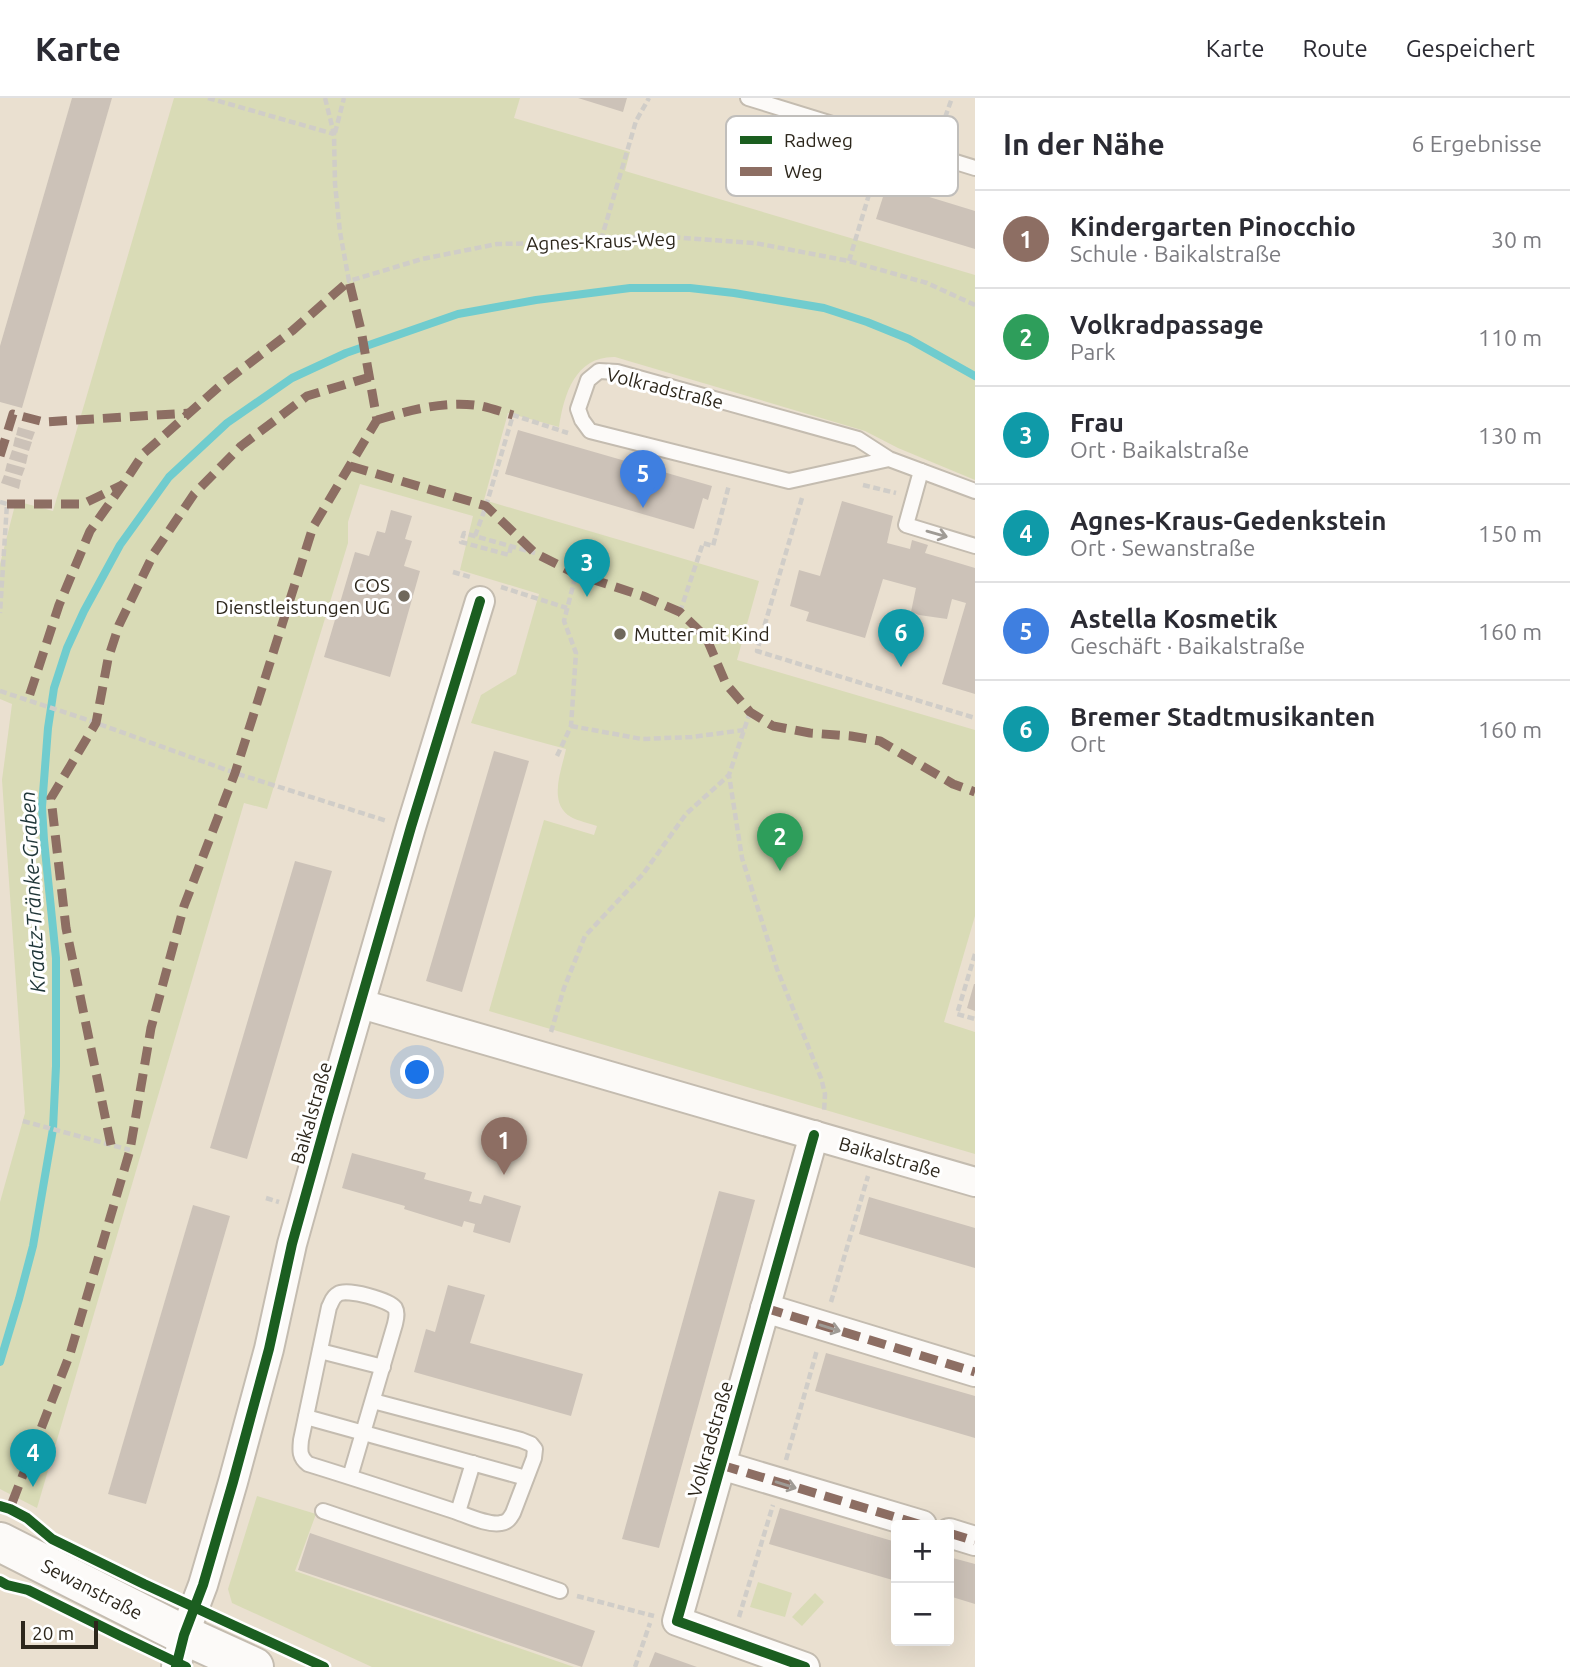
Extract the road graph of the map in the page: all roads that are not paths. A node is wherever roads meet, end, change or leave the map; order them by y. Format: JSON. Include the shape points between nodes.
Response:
{"nodes":[{"id":1,"x":748,"y":98,"type":"edge"},
{"id":2,"x":807,"y":116,"type":"edge"},
{"id":3,"x":958,"y":163,"type":"edge"},
{"id":4,"x":975,"y":168,"type":"edge"},
{"id":5,"x":890,"y":459,"type":"junction"},
{"id":6,"x":921,"y":471,"type":"junction"},
{"id":7,"x":975,"y":491,"type":"edge"},
{"id":8,"x":975,"y":546,"type":"edge"},
{"id":9,"x":480,"y":601,"type":"dead end"},
{"id":10,"x":360,"y":1004,"type":"junction"},
{"id":11,"x":819,"y":1125,"type":"junction"},
{"id":12,"x":975,"y":1182,"type":"edge"},
{"id":13,"x":765,"y":1308,"type":"junction"},
{"id":14,"x":320,"y":1351,"type":"junction"},
{"id":15,"x":383,"y":1367,"type":"junction"},
{"id":16,"x":975,"y":1372,"type":"edge"},
{"id":17,"x":373,"y":1401,"type":"junction"},
{"id":18,"x":306,"y":1417,"type":"junction"},
{"id":19,"x":363,"y":1433,"type":"junction"},
{"id":20,"x":473,"y":1463,"type":"junction"},
{"id":21,"x":721,"y":1465,"type":"junction"},
{"id":22,"x":350,"y":1477,"type":"junction"},
{"id":23,"x":526,"y":1478,"type":"junction"},
{"id":24,"x":323,"y":1511,"type":"dead end"},
{"id":25,"x":458,"y":1512,"type":"junction"},
{"id":26,"x":905,"y":1520,"type":"edge"},
{"id":27,"x":954,"y":1535,"type":"edge"},
{"id":28,"x":975,"y":1541,"type":"edge"},
{"id":29,"x":0,"y":1542,"type":"edge"},
{"id":30,"x":560,"y":1591,"type":"road end"},
{"id":31,"x":180,"y":1651,"type":"edge"},
{"id":32,"x":254,"y":1667,"type":"edge"},
{"id":33,"x":805,"y":1667,"type":"edge"}],
"edges":[{"from":1,"to":2,"type":"lane"},
{"from":3,"to":4,"type":"lane"},
{"from":5,"to":5,"type":"lane","name":"Volkradstraße","via":[[858,439],[617,372],[599,371],[588,380],[578,409],[590,431],[789,481]]},
{"from":5,"to":6,"type":"lane","name":"Volkradstraße"},
{"from":6,"to":7,"type":"lane","name":"Volkradstraße"},
{"from":6,"to":8,"type":"lane","one_way":true,"via":[[906,525]]},
{"from":9,"to":10,"type":"street","name":"Baikalstraße"},
{"from":10,"to":11,"type":"street","name":"Baikalstraße","via":[[544,1057]]},
{"from":10,"to":31,"type":"street","name":"Baikalstraße","via":[[302,1208],[233,1482]]},
{"from":11,"to":12,"type":"street","name":"Baikalstraße"},
{"from":11,"to":13,"type":"street","name":"Volkradstraße"},
{"from":13,"to":16,"type":"street","one_way":true},
{"from":13,"to":21,"type":"street","name":"Volkradstraße"},
{"from":14,"to":15,"type":"lane"},
{"from":14,"to":15,"type":"lane","via":[[329,1307],[340,1292],[349,1291],[386,1302],[397,1313]]},
{"from":14,"to":18,"type":"lane"},
{"from":15,"to":17,"type":"lane"},
{"from":17,"to":19,"type":"lane"},
{"from":17,"to":23,"type":"lane","via":[[531,1444],[534,1458]]},
{"from":18,"to":19,"type":"lane"},
{"from":18,"to":22,"type":"lane","via":[[302,1460]]},
{"from":19,"to":20,"type":"lane"},
{"from":19,"to":22,"type":"lane"},
{"from":20,"to":23,"type":"lane"},
{"from":20,"to":25,"type":"lane"},
{"from":21,"to":26,"type":"street","name":"Volkradstraße","one_way":true},
{"from":21,"to":33,"type":"street","name":"Volkradstraße","via":[[664,1619]]},
{"from":22,"to":25,"type":"lane"},
{"from":23,"to":25,"type":"lane","via":[[509,1520],[492,1523]]},
{"from":24,"to":30,"type":"lane"},
{"from":27,"to":28,"type":"street"},
{"from":29,"to":31,"type":"street","name":"Sewanstraße"},
{"from":31,"to":32,"type":"street","name":"Sewanstraße"}]}
